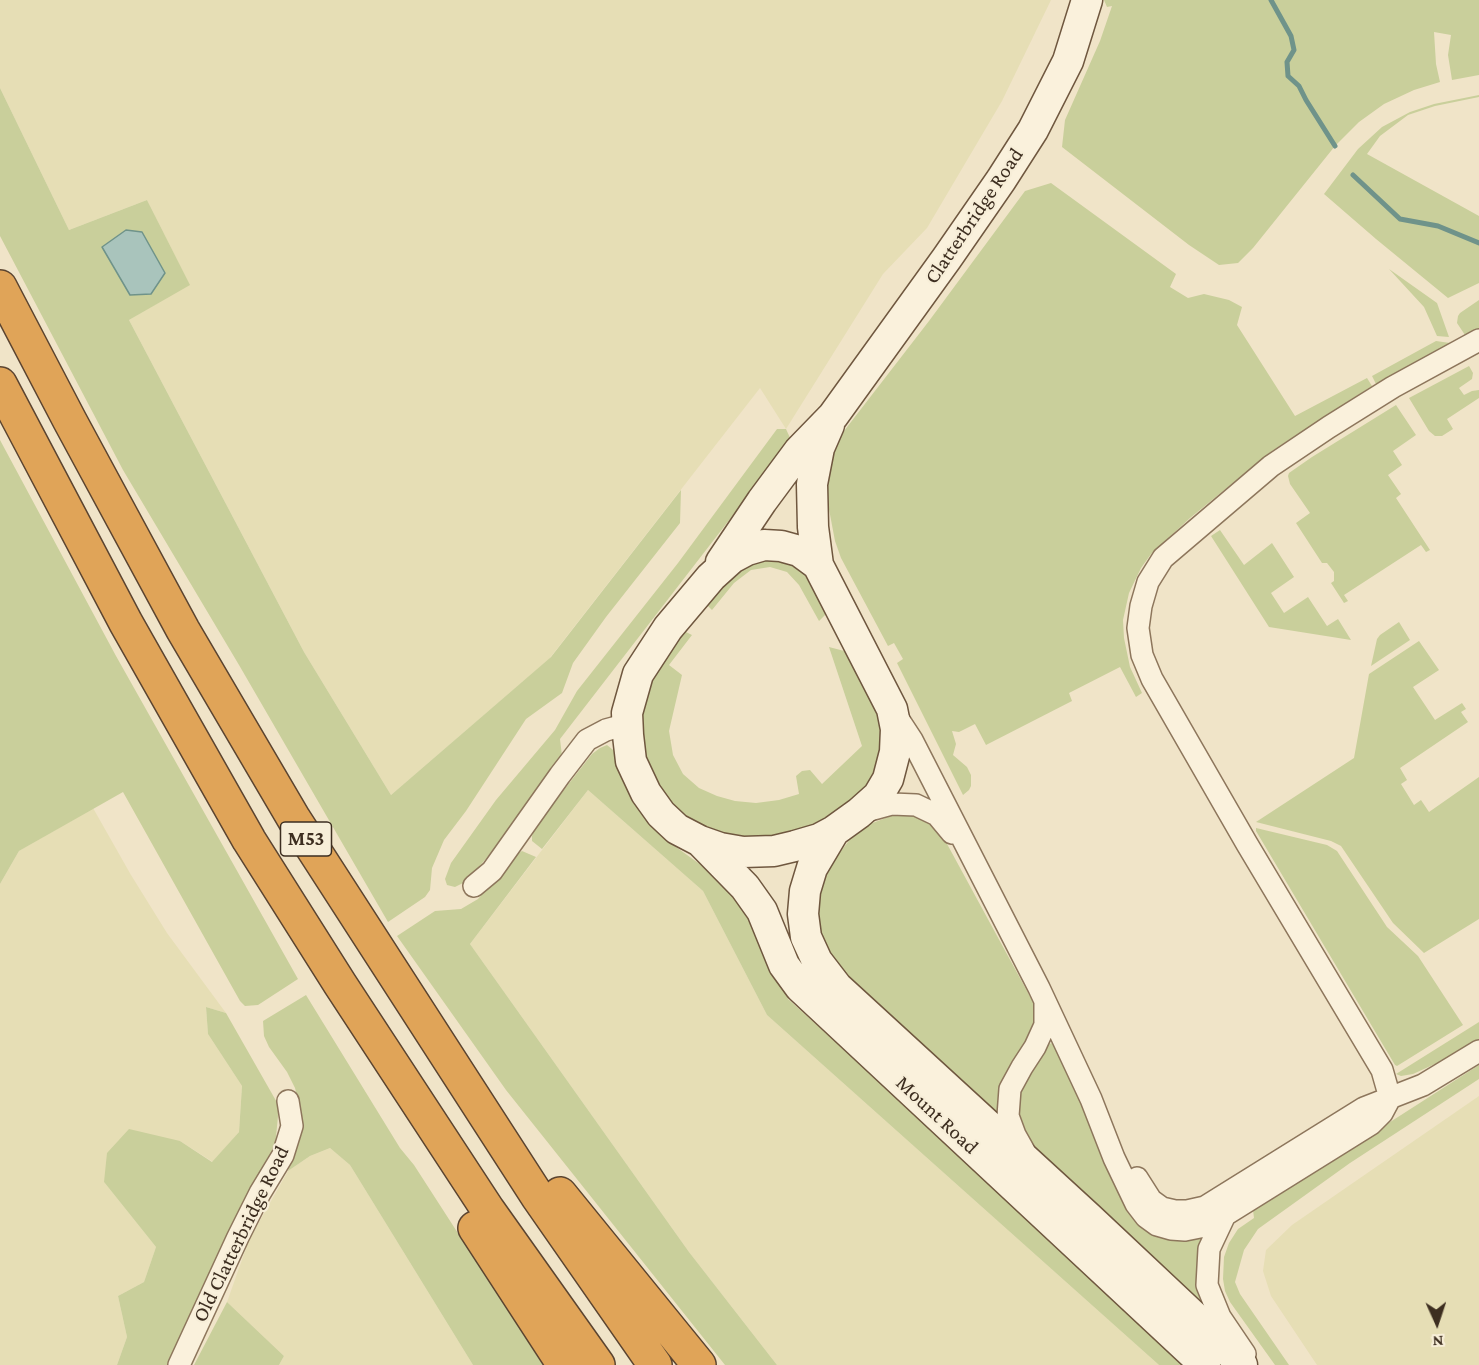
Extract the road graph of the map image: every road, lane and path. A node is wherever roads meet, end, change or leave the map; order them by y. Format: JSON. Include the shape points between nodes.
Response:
{"nodes":[{"id":1,"x":1087,"y":0,"type":"edge"},
{"id":2,"x":0,"y":287,"type":"edge"},
{"id":3,"x":1479,"y":340,"type":"edge"},
{"id":4,"x":0,"y":384,"type":"edge"},
{"id":5,"x":833,"y":416,"type":"junction"},
{"id":6,"x":818,"y":565,"type":"junction"},
{"id":7,"x":711,"y":577,"type":"junction"},
{"id":8,"x":892,"y":709,"type":"junction"},
{"id":9,"x":628,"y":724,"type":"junction"},
{"id":10,"x":859,"y":813,"type":"junction"},
{"id":11,"x":834,"y":831,"type":"junction"},
{"id":12,"x":700,"y":841,"type":"junction"},
{"id":13,"x":969,"y":855,"type":"junction"},
{"id":14,"x":474,"y":886,"type":"dead end"},
{"id":15,"x":339,"y":984,"type":"junction"},
{"id":16,"x":1045,"y":1000,"type":"junction"},
{"id":17,"x":431,"y":1034,"type":"junction"},
{"id":18,"x":1479,"y":1052,"type":"edge"},
{"id":19,"x":1390,"y":1098,"type":"junction"},
{"id":20,"x":1092,"y":1100,"type":"junction"},
{"id":21,"x":288,"y":1101,"type":"dead end"},
{"id":22,"x":1034,"y":1168,"type":"junction"},
{"id":23,"x":1225,"y":1215,"type":"junction"},
{"id":24,"x":179,"y":1365,"type":"edge"},
{"id":25,"x":564,"y":1365,"type":"edge"},
{"id":26,"x":598,"y":1365,"type":"edge"},
{"id":27,"x":655,"y":1365,"type":"edge"},
{"id":28,"x":699,"y":1365,"type":"edge"},
{"id":29,"x":1205,"y":1365,"type":"edge"},
{"id":30,"x":1242,"y":1365,"type":"edge"},
{"id":31,"x":1252,"y":1365,"type":"edge"}],
"edges":[{"from":1,"to":5,"type":"main road","name":"Clatterbridge Road","via":[[1068,61],[1032,130],[953,249]]},
{"from":2,"to":17,"type":"highway","number":"M53","via":[[183,630],[294,819]]},
{"from":3,"to":19,"type":"street","via":[[1393,387],[1271,466],[1163,558],[1148,582],[1138,628],[1142,655],[1152,679],[1382,1070]]},
{"from":4,"to":15,"type":"highway","number":"M53","via":[[126,623],[249,840]]},
{"from":5,"to":6,"type":"main road","name":"Clatterbridge Road","via":[[819,448],[812,484]]},
{"from":5,"to":7,"type":"main road","name":"Clatterbridge Road","via":[[799,451]]},
{"from":6,"to":7,"type":"main road","via":[[799,551],[764,545],[732,558]]},
{"from":6,"to":8,"type":"main road"},
{"from":7,"to":9,"type":"main road","via":[[668,628],[638,674],[627,713]]},
{"from":8,"to":10,"type":"main road","via":[[896,752],[888,779],[878,796]]},
{"from":8,"to":13,"type":"street","via":[[912,740]]},
{"from":9,"to":12,"type":"main road","via":[[632,761],[646,793],[661,814]]},
{"from":9,"to":14,"type":"street","via":[[587,740],[492,871]]},
{"from":10,"to":11,"type":"main road"},
{"from":10,"to":13,"type":"street","via":[[892,804],[916,805],[937,815]]},
{"from":11,"to":12,"type":"main road","via":[[774,851],[743,852]]},
{"from":11,"to":22,"type":"main road","name":"Mount Road","via":[[812,867],[805,891],[806,937],[817,961],[837,987]]},
{"from":12,"to":29,"type":"main road","name":"Mount Road","via":[[745,887],[762,911],[784,964],[800,987]]},
{"from":13,"to":16,"type":"street"},
{"from":15,"to":25,"type":"highway","via":[[458,1200]]},
{"from":15,"to":26,"type":"highway","number":"M53","via":[[488,1210]]},
{"from":16,"to":20,"type":"street"},
{"from":16,"to":22,"type":"street","via":[[1046,1025],[1010,1089],[1008,1116]]},
{"from":17,"to":27,"type":"highway","number":"M53"},
{"from":17,"to":28,"type":"highway"},
{"from":18,"to":19,"type":"street","via":[[1423,1085]]},
{"from":19,"to":20,"type":"street","via":[[1364,1108],[1205,1207],[1187,1211],[1162,1208],[1151,1200]]},
{"from":19,"to":23,"type":"street","via":[[1371,1124]]},
{"from":20,"to":23,"type":"street","via":[[1123,1176],[1146,1217],[1171,1230],[1185,1230]]},
{"from":21,"to":24,"type":"street","name":"Old Clatterbridge Road","via":[[292,1126],[283,1155],[238,1237]]},
{"from":22,"to":30,"type":"main road","name":"Mount Road"},
{"from":23,"to":31,"type":"street","via":[[1209,1249],[1207,1285],[1220,1317]]}]}
